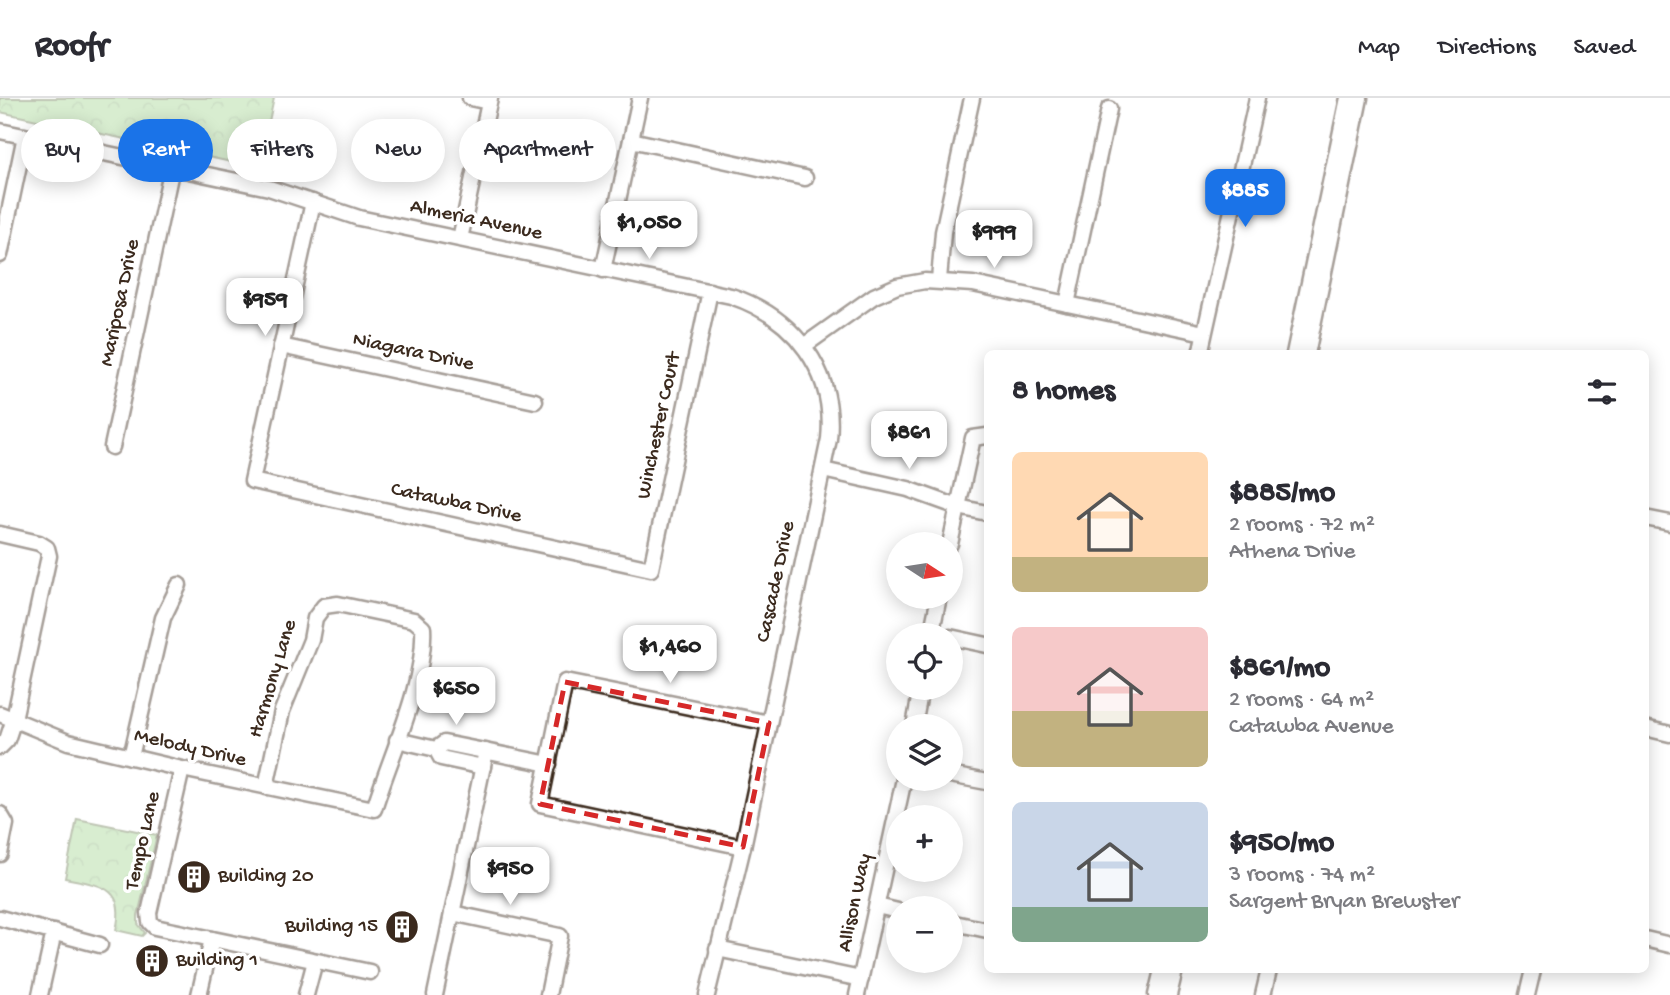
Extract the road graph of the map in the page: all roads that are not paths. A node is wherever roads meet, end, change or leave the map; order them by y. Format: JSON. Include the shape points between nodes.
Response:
{"nodes":[{"id":1,"x":470,"y":98,"type":"edge"},
{"id":2,"x":640,"y":98,"type":"edge"},
{"id":3,"x":972,"y":98,"type":"edge"},
{"id":4,"x":1256,"y":98,"type":"edge"},
{"id":5,"x":1348,"y":98,"type":"edge"},
{"id":6,"x":1360,"y":98,"type":"edge"},
{"id":7,"x":489,"y":100,"type":"edge"},
{"id":8,"x":1109,"y":109,"type":"dead end"},
{"id":9,"x":0,"y":131,"type":"edge"},
{"id":10,"x":21,"y":135,"type":"edge"},
{"id":11,"x":631,"y":140,"type":"junction"},
{"id":12,"x":21,"y":155,"type":"edge"},
{"id":13,"x":213,"y":176,"type":"edge"},
{"id":14,"x":805,"y":177,"type":"dead end"},
{"id":15,"x":169,"y":182,"type":"edge"},
{"id":16,"x":313,"y":202,"type":"junction"},
{"id":17,"x":460,"y":239,"type":"junction"},
{"id":18,"x":0,"y":256,"type":"edge"},
{"id":19,"x":603,"y":270,"type":"junction"},
{"id":20,"x":939,"y":280,"type":"junction"},
{"id":21,"x":710,"y":291,"type":"junction"},
{"id":22,"x":1068,"y":304,"type":"junction"},
{"id":23,"x":1204,"y":333,"type":"junction"},
{"id":24,"x":805,"y":345,"type":"junction"},
{"id":25,"x":281,"y":346,"type":"junction"},
{"id":26,"x":1201,"y":350,"type":"edge"},
{"id":27,"x":1295,"y":350,"type":"edge"},
{"id":28,"x":1308,"y":350,"type":"edge"},
{"id":29,"x":535,"y":401,"type":"dead end"},
{"id":30,"x":980,"y":437,"type":"edge"},
{"id":31,"x":112,"y":447,"type":"dead end"},
{"id":32,"x":823,"y":470,"type":"junction"},
{"id":33,"x":958,"y":507,"type":"junction"},
{"id":34,"x":984,"y":512,"type":"edge"},
{"id":35,"x":1649,"y":519,"type":"edge"},
{"id":36,"x":1670,"y":523,"type":"edge"},
{"id":37,"x":953,"y":532,"type":"edge"},
{"id":38,"x":0,"y":534,"type":"edge"},
{"id":39,"x":651,"y":569,"type":"joint"},
{"id":40,"x":179,"y":585,"type":"dead end"},
{"id":41,"x":963,"y":640,"type":"edge"},
{"id":42,"x":984,"y":644,"type":"edge"},
{"id":43,"x":7,"y":717,"type":"edge"},
{"id":44,"x":769,"y":723,"type":"junction"},
{"id":45,"x":1649,"y":729,"type":"edge"},
{"id":46,"x":1670,"y":734,"type":"edge"},
{"id":47,"x":397,"y":740,"type":"junction"},
{"id":48,"x":3,"y":743,"type":"edge"},
{"id":49,"x":436,"y":749,"type":"junction"},
{"id":50,"x":486,"y":751,"type":"junction"},
{"id":51,"x":131,"y":757,"type":"junction"},
{"id":52,"x":549,"y":764,"type":"junction"},
{"id":53,"x":483,"y":766,"type":"junction"},
{"id":54,"x":181,"y":769,"type":"junction"},
{"id":55,"x":963,"y":777,"type":"edge"},
{"id":56,"x":984,"y":781,"type":"edge"},
{"id":57,"x":266,"y":787,"type":"junction"},
{"id":58,"x":901,"y":791,"type":"edge"},
{"id":59,"x":3,"y":819,"type":"edge"},
{"id":60,"x":743,"y":848,"type":"junction"},
{"id":61,"x":0,"y":854,"type":"edge"},
{"id":62,"x":877,"y":906,"type":"junction"},
{"id":63,"x":886,"y":908,"type":"edge"},
{"id":64,"x":453,"y":913,"type":"junction"},
{"id":65,"x":0,"y":918,"type":"edge"},
{"id":66,"x":963,"y":925,"type":"edge"},
{"id":67,"x":984,"y":929,"type":"edge"},
{"id":68,"x":54,"y":932,"type":"junction"},
{"id":69,"x":212,"y":939,"type":"junction"},
{"id":70,"x":1649,"y":941,"type":"edge"},
{"id":71,"x":100,"y":945,"type":"dead end"},
{"id":72,"x":1670,"y":945,"type":"edge"},
{"id":73,"x":717,"y":949,"type":"junction"},
{"id":74,"x":315,"y":961,"type":"junction"},
{"id":75,"x":370,"y":972,"type":"dead end"},
{"id":76,"x":1161,"y":973,"type":"edge"},
{"id":77,"x":1174,"y":973,"type":"edge"},
{"id":78,"x":1268,"y":973,"type":"edge"},
{"id":79,"x":1532,"y":973,"type":"edge"},
{"id":80,"x":861,"y":979,"type":"junction"},
{"id":81,"x":40,"y":995,"type":"edge"},
{"id":82,"x":199,"y":995,"type":"edge"},
{"id":83,"x":306,"y":995,"type":"edge"},
{"id":84,"x":435,"y":995,"type":"edge"},
{"id":85,"x":548,"y":995,"type":"edge"},
{"id":86,"x":707,"y":995,"type":"edge"},
{"id":87,"x":857,"y":995,"type":"edge"},
{"id":88,"x":1156,"y":995,"type":"edge"},
{"id":89,"x":1169,"y":995,"type":"edge"},
{"id":90,"x":1263,"y":995,"type":"edge"},
{"id":91,"x":1527,"y":995,"type":"edge"}],
"edges":[{"from":1,"to":7,"type":"street"},
{"from":2,"to":11,"type":"street"},
{"from":3,"to":20,"type":"street","via":[[943,232]]},
{"from":4,"to":23,"type":"street"},
{"from":5,"to":27,"type":"street"},
{"from":6,"to":28,"type":"street"},
{"from":7,"to":17,"type":"street"},
{"from":8,"to":22,"type":"street"},
{"from":9,"to":10,"type":"street","name":"Almeria Avenue"},
{"from":11,"to":14,"type":"street"},
{"from":11,"to":19,"type":"street"},
{"from":12,"to":18,"type":"street"},
{"from":13,"to":16,"type":"street","name":"Almeria Avenue"},
{"from":15,"to":31,"type":"street","name":"Mariposa Drive"},
{"from":16,"to":17,"type":"street","name":"Almeria Avenue","via":[[359,218]]},
{"from":16,"to":25,"type":"street"},
{"from":17,"to":19,"type":"street","name":"Almeria Avenue"},
{"from":19,"to":21,"type":"street","name":"Almeria Avenue"},
{"from":20,"to":22,"type":"street"},
{"from":20,"to":24,"type":"street","via":[[904,284],[874,296]]},
{"from":21,"to":24,"type":"street","name":"Almeria Avenue","via":[[758,306]]},
{"from":21,"to":39,"type":"street","name":"Winchester Court"},
{"from":22,"to":23,"type":"street"},
{"from":23,"to":26,"type":"street"},
{"from":24,"to":32,"type":"street","name":"Cascade Drive","via":[[820,373],[830,408]]},
{"from":25,"to":29,"type":"street","name":"Niagara Drive"},
{"from":25,"to":39,"type":"street","name":"Catawba Drive","via":[[252,481]]},
{"from":30,"to":33,"type":"street"},
{"from":32,"to":33,"type":"street","via":[[908,489]]},
{"from":32,"to":44,"type":"street","name":"Cascade Drive"},
{"from":33,"to":34,"type":"street"},
{"from":33,"to":37,"type":"street"},
{"from":35,"to":36,"type":"street"},
{"from":38,"to":43,"type":"street","via":[[39,543],[49,556]]},
{"from":40,"to":51,"type":"street","via":[[163,618]]},
{"from":41,"to":42,"type":"street"},
{"from":43,"to":48,"type":"street"},
{"from":43,"to":51,"type":"street","name":"Melody Drive","via":[[68,742]]},
{"from":44,"to":52,"type":"street","via":[[565,682]]},
{"from":44,"to":60,"type":"street","name":"Cascade Drive"},
{"from":45,"to":46,"type":"street"},
{"from":47,"to":49,"type":"street"},
{"from":47,"to":57,"type":"street","name":"Melody Drive","via":[[374,809]]},
{"from":47,"to":57,"type":"street","name":"Harmony Lane","via":[[412,696],[423,628],[414,620],[338,604],[324,606],[315,618],[311,640],[282,711]]},
{"from":49,"to":50,"type":"street","via":[[444,743]]},
{"from":49,"to":53,"type":"street","via":[[441,758]]},
{"from":50,"to":52,"type":"street"},
{"from":50,"to":53,"type":"street"},
{"from":51,"to":54,"type":"street","name":"Melody Drive"},
{"from":52,"to":60,"type":"street","via":[[540,804]]},
{"from":53,"to":64,"type":"street"},
{"from":54,"to":57,"type":"street","name":"Melody Drive"},
{"from":54,"to":69,"type":"street","name":"Tempo Lane","via":[[150,922]]},
{"from":55,"to":56,"type":"street"},
{"from":58,"to":62,"type":"street","name":"Allison Way"},
{"from":59,"to":61,"type":"street"},
{"from":60,"to":73,"type":"street","name":"Cascade Drive"},
{"from":62,"to":63,"type":"street"},
{"from":62,"to":80,"type":"street","name":"Allison Way"},
{"from":64,"to":84,"type":"street"},
{"from":64,"to":85,"type":"street","via":[[560,936]]},
{"from":65,"to":68,"type":"street"},
{"from":66,"to":67,"type":"street"},
{"from":68,"to":71,"type":"street"},
{"from":68,"to":81,"type":"street"},
{"from":69,"to":74,"type":"street"},
{"from":69,"to":82,"type":"street"},
{"from":70,"to":72,"type":"street"},
{"from":73,"to":80,"type":"street"},
{"from":73,"to":86,"type":"street","name":"Cascade Drive"},
{"from":74,"to":75,"type":"street"},
{"from":74,"to":83,"type":"street"},
{"from":76,"to":88,"type":"street"},
{"from":77,"to":89,"type":"street"},
{"from":78,"to":90,"type":"street"},
{"from":79,"to":91,"type":"street"},
{"from":80,"to":87,"type":"street","name":"Allison Way"}]}
